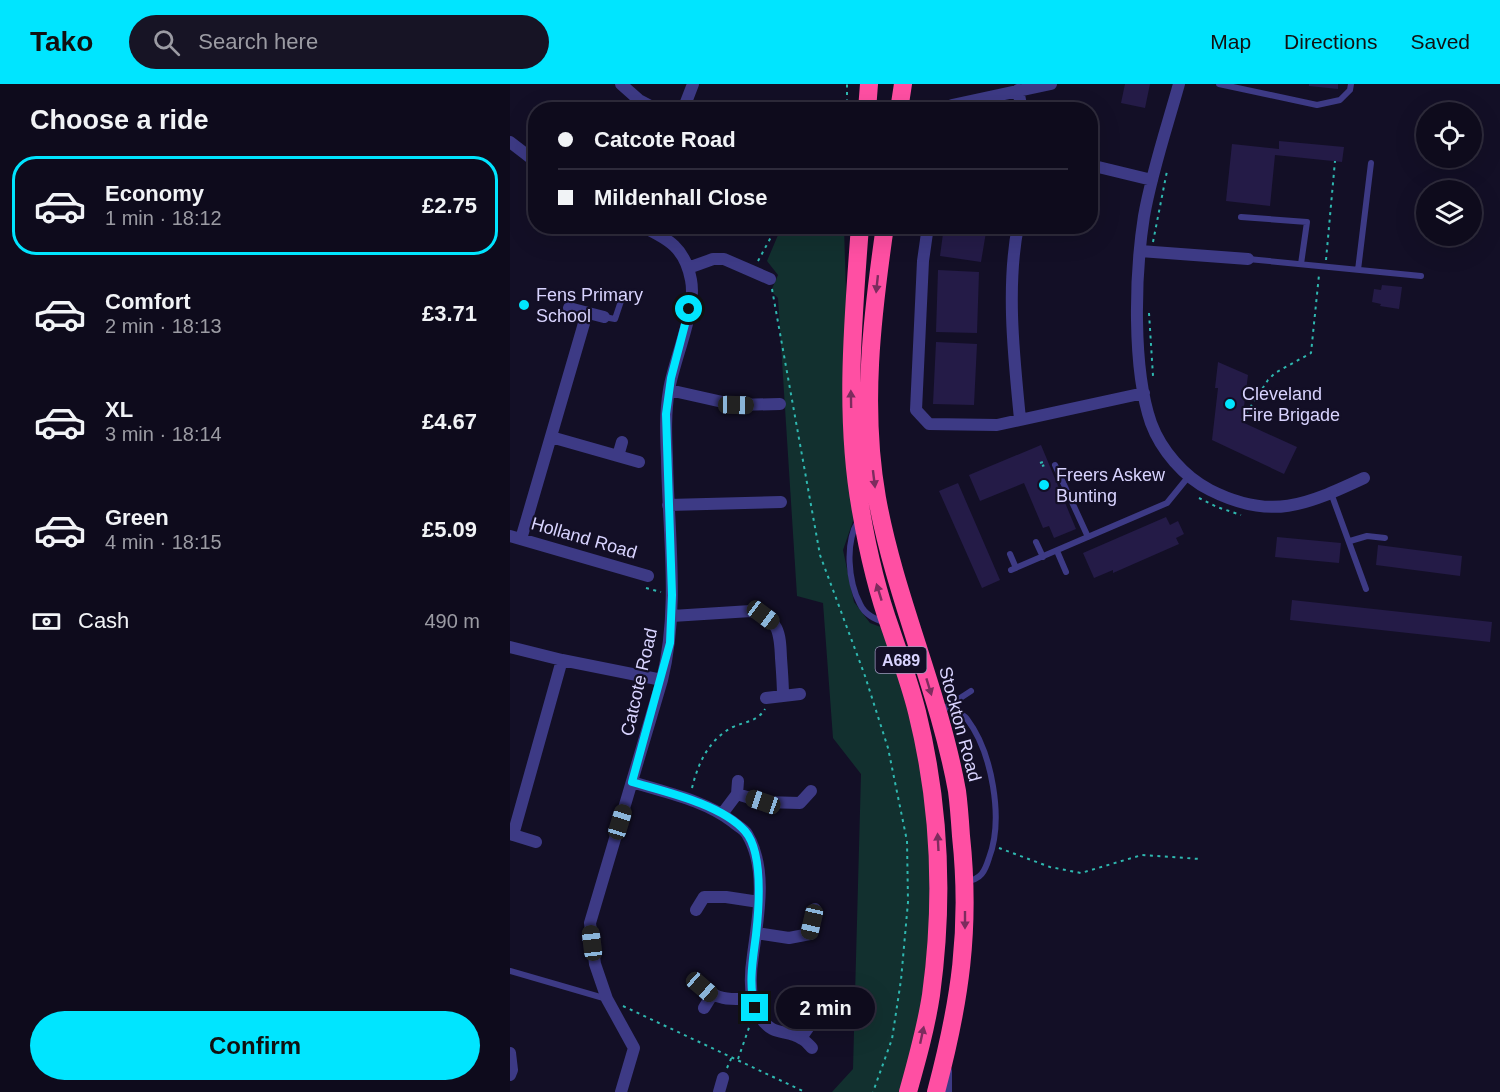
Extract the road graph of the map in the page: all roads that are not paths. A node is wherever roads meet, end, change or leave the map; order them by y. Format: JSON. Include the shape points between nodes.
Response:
{"nodes":[{"id":1,"x":621,"y":84,"type":"edge"},
{"id":2,"x":693,"y":84,"type":"edge"},
{"id":3,"x":869,"y":84,"type":"edge"},
{"id":4,"x":903,"y":84,"type":"edge"},
{"id":5,"x":1051,"y":84,"type":"edge"},
{"id":6,"x":1179,"y":84,"type":"edge"},
{"id":7,"x":1219,"y":84,"type":"edge"},
{"id":8,"x":1351,"y":84,"type":"edge"},
{"id":9,"x":1236,"y":86,"type":"edge"},
{"id":10,"x":1018,"y":90,"type":"junction"},
{"id":11,"x":643,"y":102,"type":"edge"},
{"id":12,"x":686,"y":102,"type":"edge"},
{"id":13,"x":868,"y":102,"type":"edge"},
{"id":14,"x":900,"y":102,"type":"edge"},
{"id":15,"x":965,"y":102,"type":"edge"},
{"id":16,"x":1020,"y":102,"type":"edge"},
{"id":17,"x":510,"y":142,"type":"edge"},
{"id":18,"x":528,"y":156,"type":"edge"},
{"id":19,"x":1371,"y":163,"type":"dead end"},
{"id":20,"x":1098,"y":167,"type":"edge"},
{"id":21,"x":1152,"y":180,"type":"junction"},
{"id":22,"x":1240,"y":217,"type":"dead end"},
{"id":23,"x":657,"y":234,"type":"edge"},
{"id":24,"x":860,"y":234,"type":"edge"},
{"id":25,"x":884,"y":234,"type":"edge"},
{"id":26,"x":927,"y":234,"type":"edge"},
{"id":27,"x":1017,"y":234,"type":"edge"},
{"id":28,"x":1146,"y":251,"type":"junction"},
{"id":29,"x":1248,"y":259,"type":"joint"},
{"id":30,"x":1301,"y":264,"type":"junction"},
{"id":31,"x":688,"y":268,"type":"junction"},
{"id":32,"x":1358,"y":270,"type":"junction"},
{"id":33,"x":1421,"y":276,"type":"dead end"},
{"id":34,"x":770,"y":279,"type":"road end"},
{"id":35,"x":624,"y":292,"type":"dead end"},
{"id":36,"x":569,"y":308,"type":"dead end"},
{"id":37,"x":587,"y":313,"type":"junction"},
{"id":38,"x":604,"y":317,"type":"joint"},
{"id":39,"x":1149,"y":389,"type":"junction"},
{"id":40,"x":669,"y":390,"type":"junction"},
{"id":41,"x":780,"y":404,"type":"dead end"},
{"id":42,"x":1020,"y":418,"type":"junction"},
{"id":43,"x":551,"y":437,"type":"junction"},
{"id":44,"x":622,"y":442,"type":"dead end"},
{"id":45,"x":618,"y":456,"type":"junction"},
{"id":46,"x":639,"y":462,"type":"dead end"},
{"id":47,"x":1055,"y":465,"type":"dead end"},
{"id":48,"x":1364,"y":478,"type":"dead end"},
{"id":49,"x":1185,"y":481,"type":"junction"},
{"id":50,"x":1331,"y":493,"type":"junction"},
{"id":51,"x":781,"y":502,"type":"dead end"},
{"id":52,"x":669,"y":505,"type":"junction"},
{"id":53,"x":516,"y":537,"type":"edge"},
{"id":54,"x":1088,"y":537,"type":"junction"},
{"id":55,"x":1385,"y":537,"type":"dead end"},
{"id":56,"x":1350,"y":541,"type":"junction"},
{"id":57,"x":1036,"y":542,"type":"dead end"},
{"id":58,"x":1057,"y":551,"type":"junction"},
{"id":59,"x":1010,"y":554,"type":"dead end"},
{"id":60,"x":1043,"y":557,"type":"junction"},
{"id":61,"x":1066,"y":572,"type":"dead end"},
{"id":62,"x":648,"y":576,"type":"road end"},
{"id":63,"x":1366,"y":589,"type":"dead end"},
{"id":64,"x":672,"y":616,"type":"junction"},
{"id":65,"x":510,"y":647,"type":"edge"},
{"id":66,"x":562,"y":660,"type":"junction"},
{"id":67,"x":662,"y":680,"type":"junction"},
{"id":68,"x":970,"y":691,"type":"dead end"},
{"id":69,"x":800,"y":694,"type":"dead end"},
{"id":70,"x":783,"y":696,"type":"junction"},
{"id":71,"x":766,"y":698,"type":"road end"},
{"id":72,"x":942,"y":710,"type":"junction"},
{"id":73,"x":632,"y":782,"type":"junction"},
{"id":74,"x":811,"y":791,"type":"dead end"},
{"id":75,"x":722,"y":814,"type":"junction"},
{"id":76,"x":512,"y":835,"type":"edge"},
{"id":77,"x":536,"y":842,"type":"dead end"},
{"id":78,"x":965,"y":881,"type":"junction"},
{"id":79,"x":759,"y":902,"type":"junction"},
{"id":80,"x":815,"y":909,"type":"dead end"},
{"id":81,"x":696,"y":910,"type":"dead end"},
{"id":82,"x":756,"y":933,"type":"junction"},
{"id":83,"x":510,"y":971,"type":"edge"},
{"id":84,"x":607,"y":999,"type":"junction"},
{"id":85,"x":752,"y":999,"type":"junction"},
{"id":86,"x":704,"y":1008,"type":"dead end"},
{"id":87,"x":810,"y":1025,"type":"dead end"},
{"id":88,"x":801,"y":1038,"type":"junction"},
{"id":89,"x":812,"y":1048,"type":"dead end"},
{"id":90,"x":510,"y":1053,"type":"edge"},
{"id":91,"x":945,"y":1058,"type":"junction"},
{"id":92,"x":510,"y":1076,"type":"edge"},
{"id":93,"x":723,"y":1078,"type":"road end"},
{"id":94,"x":621,"y":1092,"type":"edge"},
{"id":95,"x":720,"y":1092,"type":"edge"},
{"id":96,"x":908,"y":1092,"type":"edge"},
{"id":97,"x":936,"y":1092,"type":"edge"},
{"id":98,"x":946,"y":1092,"type":"edge"}],
"edges":[{"from":1,"to":11,"type":"street"},
{"from":2,"to":12,"type":"street"},
{"from":3,"to":13,"type":"highway"},
{"from":4,"to":14,"type":"highway"},
{"from":5,"to":10,"type":"street"},
{"from":6,"to":21,"type":"street"},
{"from":7,"to":9,"type":"lane"},
{"from":8,"to":9,"type":"lane","via":[[1340,100],[1317,105]]},
{"from":10,"to":15,"type":"street"},
{"from":10,"to":16,"type":"street"},
{"from":17,"to":18,"type":"street"},
{"from":19,"to":32,"type":"lane"},
{"from":20,"to":21,"type":"street"},
{"from":21,"to":28,"type":"street","via":[[1144,216]]},
{"from":22,"to":30,"type":"lane","via":[[1307,222]]},
{"from":23,"to":31,"type":"street","name":"Catcote Road","via":[[679,249]]},
{"from":96,"to":24,"type":"highway","number":"A689","one_way":true,"via":[[930,997],[937,942],[938,851],[930,764],[917,709],[872,568],[861,515],[851,370]]},
{"from":25,"to":72,"type":"highway","name":"Stockton Road","number":"A689","one_way":true,"via":[[868,407],[876,496],[888,553]]},
{"from":26,"to":42,"type":"street","via":[[916,410],[929,424],[997,425]]},
{"from":27,"to":42,"type":"street","via":[[1012,332]]},
{"from":28,"to":29,"type":"street"},
{"from":28,"to":39,"type":"street","via":[[1137,301],[1138,335]]},
{"from":29,"to":30,"type":"lane"},
{"from":30,"to":32,"type":"lane"},
{"from":31,"to":34,"type":"street","via":[[724,259]]},
{"from":31,"to":40,"type":"street","name":"Catcote Road","via":[[692,294]]},
{"from":32,"to":33,"type":"lane"},
{"from":35,"to":38,"type":"lane","via":[[615,319]]},
{"from":36,"to":37,"type":"street"},
{"from":37,"to":38,"type":"street"},
{"from":37,"to":43,"type":"street"},
{"from":39,"to":42,"type":"street"},
{"from":39,"to":49,"type":"street","via":[[1151,424]]},
{"from":40,"to":41,"type":"street","via":[[736,405],[763,401]]},
{"from":40,"to":52,"type":"street","name":"Catcote Road"},
{"from":43,"to":45,"type":"street"},
{"from":43,"to":53,"type":"street"},
{"from":44,"to":45,"type":"street"},
{"from":45,"to":46,"type":"street"},
{"from":47,"to":54,"type":"lane"},
{"from":48,"to":50,"type":"street"},
{"from":49,"to":50,"type":"street","via":[[1254,506],[1281,508]]},
{"from":49,"to":54,"type":"lane","via":[[1167,503]]},
{"from":50,"to":56,"type":"lane"},
{"from":51,"to":52,"type":"street"},
{"from":52,"to":64,"type":"street","name":"Catcote Road"},
{"from":53,"to":62,"type":"street","name":"Holland Road"},
{"from":54,"to":58,"type":"lane"},
{"from":55,"to":56,"type":"lane","via":[[1367,536]]},
{"from":56,"to":63,"type":"lane"},
{"from":57,"to":60,"type":"lane"},
{"from":58,"to":60,"type":"lane"},
{"from":58,"to":61,"type":"lane"},
{"from":59,"to":60,"type":"lane","via":[[1013,569]]},
{"from":64,"to":67,"type":"street","name":"Catcote Road"},
{"from":64,"to":70,"type":"street","via":[[751,611],[763,615],[780,633]]},
{"from":65,"to":66,"type":"street"},
{"from":66,"to":67,"type":"street"},
{"from":66,"to":76,"type":"street"},
{"from":67,"to":73,"type":"street","name":"Catcote Road"},
{"from":68,"to":72,"type":"lane"},
{"from":69,"to":70,"type":"street"},
{"from":70,"to":71,"type":"street"},
{"from":72,"to":78,"type":"highway","name":"Stockton Road","number":"A689","via":[[957,792]]},
{"from":72,"to":78,"type":"lane","via":[[966,717],[983,749],[996,802],[994,846],[984,874],[974,881]]},
{"from":73,"to":75,"type":"street"},
{"from":73,"to":84,"type":"street","name":"Catcote Road","via":[[590,922],[595,964]]},
{"from":74,"to":75,"type":"street","via":[[804,807],[763,802],[738,787]]},
{"from":75,"to":79,"type":"street","via":[[746,832],[759,871]]},
{"from":76,"to":77,"type":"street"},
{"from":78,"to":91,"type":"highway","name":"Stockton Road","number":"A689","one_way":true,"via":[[961,978]]},
{"from":79,"to":81,"type":"street","via":[[702,893]]},
{"from":79,"to":82,"type":"street"},
{"from":80,"to":82,"type":"street","via":[[810,934],[789,938]]},
{"from":82,"to":85,"type":"street"},
{"from":83,"to":84,"type":"lane"},
{"from":84,"to":94,"type":"street","name":"Catcote Road","via":[[634,1048]]},
{"from":85,"to":86,"type":"street","via":[[721,999],[707,991]]},
{"from":85,"to":88,"type":"street","via":[[768,1027]]},
{"from":87,"to":88,"type":"street"},
{"from":88,"to":89,"type":"street"},
{"from":90,"to":92,"type":"street"},
{"from":91,"to":97,"type":"highway","name":"Stockton Road","number":"A689"},
{"from":91,"to":98,"type":"street"},
{"from":93,"to":95,"type":"street"}]}
